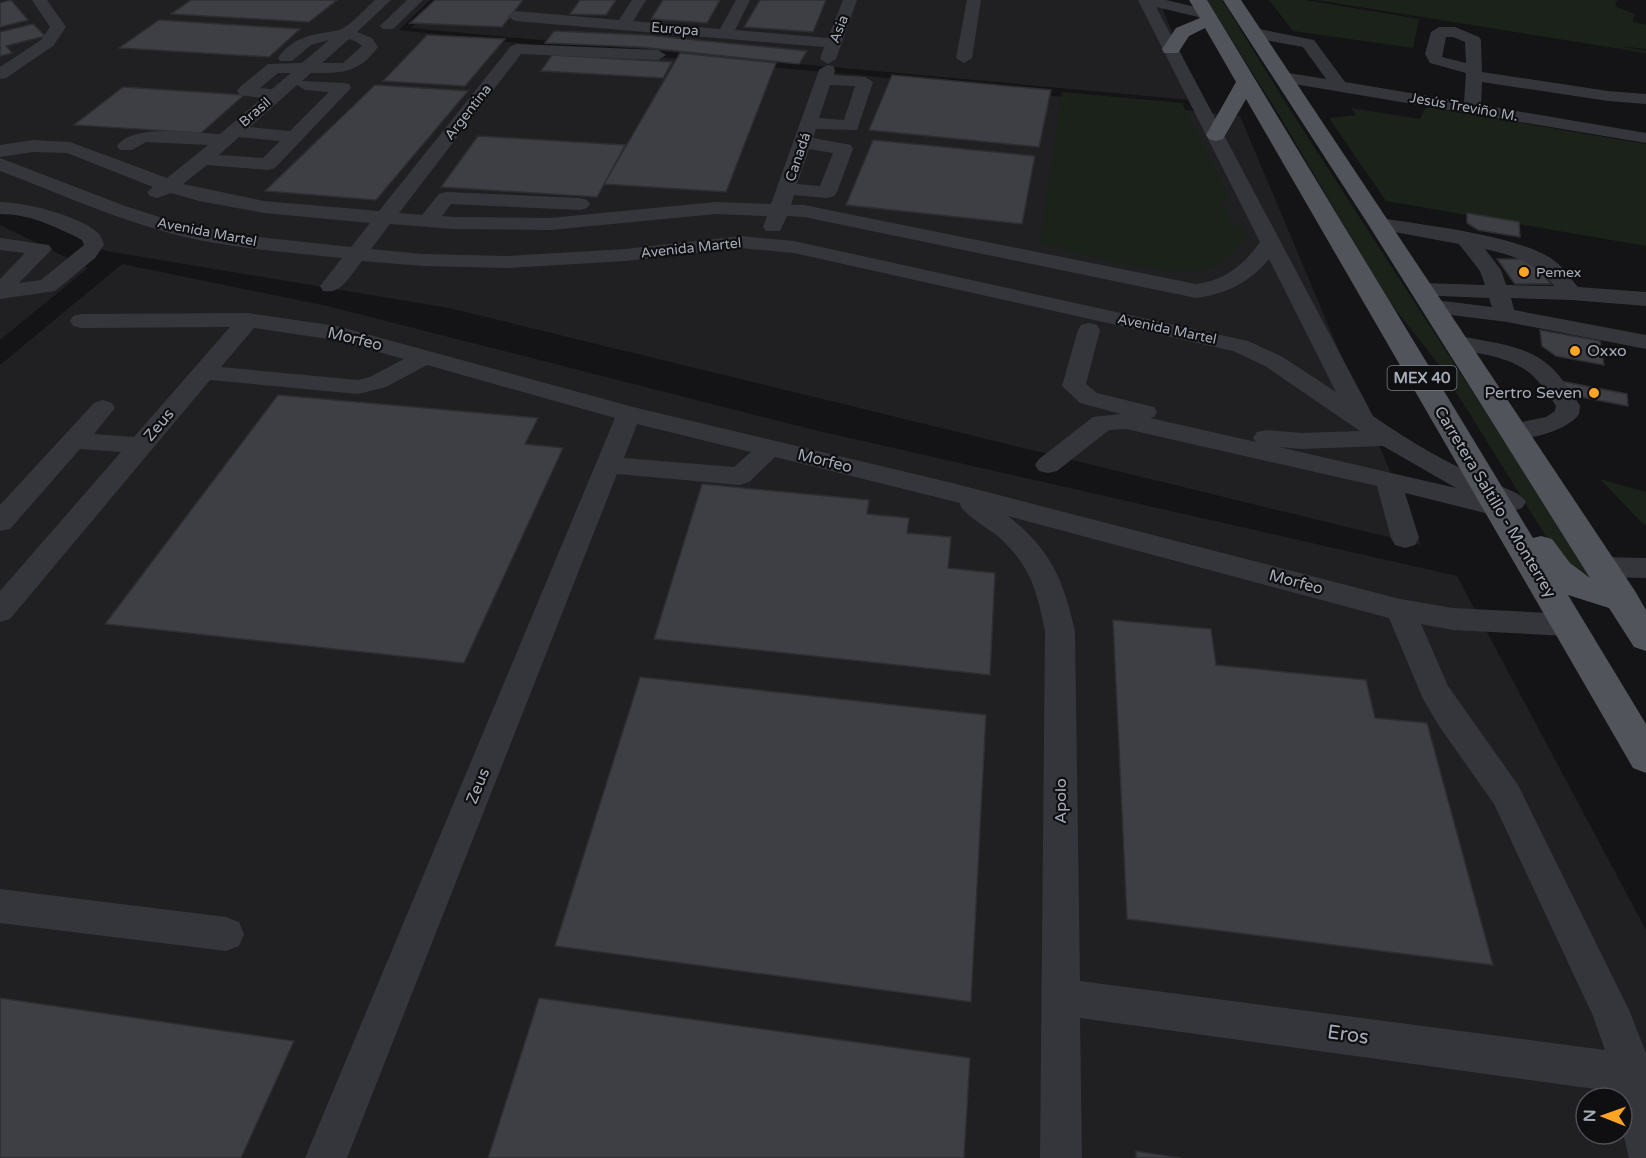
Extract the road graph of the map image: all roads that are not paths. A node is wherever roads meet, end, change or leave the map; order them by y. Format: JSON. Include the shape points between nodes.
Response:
{"nodes":[{"id":1,"x":39,"y":0,"type":"edge"},
{"id":2,"x":383,"y":0,"type":"edge"},
{"id":3,"x":545,"y":0,"type":"edge"},
{"id":4,"x":639,"y":0,"type":"edge"},
{"id":5,"x":743,"y":0,"type":"edge"},
{"id":6,"x":850,"y":0,"type":"edge"},
{"id":7,"x":974,"y":0,"type":"edge"},
{"id":8,"x":1146,"y":0,"type":"edge"},
{"id":9,"x":1232,"y":0,"type":"edge"},
{"id":10,"x":415,"y":1,"type":"edge"},
{"id":11,"x":1205,"y":12,"type":"edge"},
{"id":12,"x":624,"y":24,"type":"junction"},
{"id":13,"x":388,"y":26,"type":"dead end"},
{"id":14,"x":346,"y":33,"type":"junction"},
{"id":15,"x":726,"y":33,"type":"junction"},
{"id":16,"x":1254,"y":33,"type":"junction"},
{"id":17,"x":834,"y":43,"type":"junction"},
{"id":18,"x":1171,"y":49,"type":"junction"},
{"id":19,"x":658,"y":56,"type":"dead end"},
{"id":20,"x":286,"y":58,"type":"dead end"},
{"id":21,"x":964,"y":58,"type":"dead end"},
{"id":22,"x":305,"y":69,"type":"junction"},
{"id":23,"x":826,"y":69,"type":"junction"},
{"id":24,"x":0,"y":74,"type":"edge"},
{"id":25,"x":1282,"y":77,"type":"junction"},
{"id":26,"x":1247,"y":80,"type":"junction"},
{"id":27,"x":1339,"y":86,"type":"junction"},
{"id":28,"x":1646,"y":99,"type":"edge"},
{"id":29,"x":282,"y":100,"type":"junction"},
{"id":30,"x":1472,"y":109,"type":"junction"},
{"id":31,"x":322,"y":111,"type":"junction"},
{"id":32,"x":809,"y":123,"type":"junction"},
{"id":33,"x":1216,"y":135,"type":"junction"},
{"id":34,"x":229,"y":136,"type":"junction"},
{"id":35,"x":296,"y":137,"type":"junction"},
{"id":36,"x":172,"y":138,"type":"junction"},
{"id":37,"x":1646,"y":138,"type":"edge"},
{"id":38,"x":802,"y":142,"type":"junction"},
{"id":39,"x":126,"y":146,"type":"dead end"},
{"id":40,"x":0,"y":151,"type":"edge"},
{"id":41,"x":151,"y":154,"type":"dead end"},
{"id":42,"x":203,"y":159,"type":"junction"},
{"id":43,"x":0,"y":164,"type":"edge"},
{"id":44,"x":268,"y":164,"type":"junction"},
{"id":45,"x":253,"y":179,"type":"dead end"},
{"id":46,"x":169,"y":186,"type":"junction"},
{"id":47,"x":787,"y":189,"type":"junction"},
{"id":48,"x":580,"y":204,"type":"dead end"},
{"id":49,"x":0,"y":208,"type":"edge"},
{"id":50,"x":113,"y":208,"type":"junction"},
{"id":51,"x":780,"y":209,"type":"junction"},
{"id":52,"x":385,"y":218,"type":"junction"},
{"id":53,"x":428,"y":221,"type":"junction"},
{"id":54,"x":1380,"y":224,"type":"junction"},
{"id":55,"x":68,"y":225,"type":"junction"},
{"id":56,"x":1467,"y":240,"type":"junction"},
{"id":57,"x":1271,"y":242,"type":"junction"},
{"id":58,"x":766,"y":243,"type":"junction"},
{"id":59,"x":0,"y":244,"type":"edge"},
{"id":60,"x":358,"y":254,"type":"junction"},
{"id":61,"x":11,"y":267,"type":"edge"},
{"id":62,"x":331,"y":286,"type":"dead end"},
{"id":63,"x":2,"y":291,"type":"edge"},
{"id":64,"x":1498,"y":291,"type":"junction"},
{"id":65,"x":1571,"y":293,"type":"junction"},
{"id":66,"x":1427,"y":299,"type":"junction"},
{"id":67,"x":1646,"y":299,"type":"edge"},
{"id":68,"x":1507,"y":315,"type":"junction"},
{"id":69,"x":248,"y":320,"type":"junction"},
{"id":70,"x":81,"y":321,"type":"dead end"},
{"id":71,"x":1089,"y":330,"type":"dead end"},
{"id":72,"x":1455,"y":342,"type":"junction"},
{"id":73,"x":1646,"y":342,"type":"edge"},
{"id":74,"x":425,"y":357,"type":"junction"},
{"id":75,"x":204,"y":372,"type":"junction"},
{"id":76,"x":103,"y":408,"type":"dead end"},
{"id":77,"x":629,"y":414,"type":"junction"},
{"id":78,"x":1363,"y":421,"type":"junction"},
{"id":79,"x":1512,"y":432,"type":"junction"},
{"id":80,"x":1387,"y":438,"type":"junction"},
{"id":81,"x":75,"y":440,"type":"junction"},
{"id":82,"x":141,"y":446,"type":"junction"},
{"id":83,"x":770,"y":448,"type":"junction"},
{"id":84,"x":608,"y":465,"type":"junction"},
{"id":85,"x":1048,"y":465,"type":"dead end"},
{"id":86,"x":1389,"y":481,"type":"junction"},
{"id":87,"x":948,"y":491,"type":"junction"},
{"id":88,"x":1501,"y":501,"type":"junction"},
{"id":89,"x":0,"y":522,"type":"edge"},
{"id":90,"x":1405,"y":538,"type":"dead end"},
{"id":91,"x":1602,"y":567,"type":"junction"},
{"id":92,"x":1646,"y":568,"type":"edge"},
{"id":93,"x":1634,"y":603,"type":"edge"},
{"id":94,"x":1400,"y":610,"type":"junction"},
{"id":95,"x":0,"y":611,"type":"edge"},
{"id":96,"x":1567,"y":625,"type":"junction"},
{"id":97,"x":1646,"y":638,"type":"edge"},
{"id":98,"x":1646,"y":757,"type":"edge"},
{"id":99,"x":0,"y":906,"type":"edge"},
{"id":100,"x":226,"y":933,"type":"dead end"},
{"id":101,"x":1061,"y":997,"type":"junction"},
{"id":102,"x":1634,"y":1074,"type":"junction"},
{"id":103,"x":1646,"y":1149,"type":"edge"},
{"id":104,"x":327,"y":1158,"type":"edge"},
{"id":105,"x":1061,"y":1158,"type":"edge"}],
"edges":[{"from":1,"to":24,"type":"street","via":[[58,27],[47,43]]},
{"from":2,"to":10,"type":"street"},
{"from":2,"to":14,"type":"street","name":"Brasil"},
{"from":3,"to":12,"type":"street","name":"Europa","via":[[522,21]]},
{"from":4,"to":12,"type":"street"},
{"from":5,"to":15,"type":"street"},
{"from":6,"to":17,"type":"street","name":"Asia"},
{"from":7,"to":21,"type":"street"},
{"from":8,"to":11,"type":"street"},
{"from":8,"to":18,"type":"street"},
{"from":9,"to":16,"type":"main road","number":"MEX 40"},
{"from":10,"to":13,"type":"street"},
{"from":11,"to":18,"type":"main road","via":[[1180,32]]},
{"from":11,"to":26,"type":"main road"},
{"from":12,"to":15,"type":"street","name":"Europa"},
{"from":14,"to":20,"type":"street","via":[[307,40]]},
{"from":14,"to":22,"type":"street","name":"Brasil"},
{"from":14,"to":22,"type":"street","via":[[369,42],[365,54],[342,68]]},
{"from":15,"to":17,"type":"street","name":"Europa"},
{"from":16,"to":25,"type":"main road","number":"MEX 40"},
{"from":16,"to":27,"type":"street","via":[[1308,43]]},
{"from":17,"to":23,"type":"street","name":"Asia"},
{"from":18,"to":33,"type":"street"},
{"from":19,"to":52,"type":"street","name":"Argentina","via":[[517,49]]},
{"from":22,"to":29,"type":"street","name":"Brasil"},
{"from":22,"to":29,"type":"street","via":[[274,68],[246,92]]},
{"from":23,"to":32,"type":"street","name":"Canadá"},
{"from":23,"to":32,"type":"street","via":[[865,82],[851,126]]},
{"from":25,"to":27,"type":"street","name":"Jesús Treviño M."},
{"from":25,"to":54,"type":"main road","number":"MEX 40"},
{"from":26,"to":33,"type":"main road"},
{"from":26,"to":88,"type":"main road","via":[[1368,287],[1412,336]]},
{"from":27,"to":30,"type":"street","name":"Jesús Treviño M."},
{"from":28,"to":30,"type":"street","via":[[1474,73]]},
{"from":29,"to":31,"type":"street"},
{"from":29,"to":31,"type":"street","via":[[344,88]]},
{"from":29,"to":34,"type":"street","name":"Brasil"},
{"from":30,"to":37,"type":"street","name":"Jesús Treviño M."},
{"from":31,"to":35,"type":"street"},
{"from":32,"to":38,"type":"street","name":"Canadá"},
{"from":33,"to":57,"type":"street"},
{"from":34,"to":35,"type":"street"},
{"from":34,"to":36,"type":"street"},
{"from":34,"to":42,"type":"street","name":"Brasil"},
{"from":35,"to":44,"type":"street"},
{"from":36,"to":39,"type":"street","via":[[142,137]]},
{"from":36,"to":41,"type":"street"},
{"from":38,"to":47,"type":"street","name":"Canadá"},
{"from":38,"to":47,"type":"street","via":[[844,149],[827,192]]},
{"from":40,"to":46,"type":"street","via":[[70,148]]},
{"from":42,"to":44,"type":"street"},
{"from":42,"to":46,"type":"street","name":"Brasil"},
{"from":43,"to":50,"type":"street","name":"Avenida Martel"},
{"from":44,"to":45,"type":"street"},
{"from":46,"to":50,"type":"street","name":"Brasil"},
{"from":46,"to":52,"type":"street","via":[[264,207]]},
{"from":47,"to":51,"type":"street","name":"Canadá"},
{"from":48,"to":53,"type":"street","via":[[446,198]]},
{"from":49,"to":55,"type":"street","via":[[28,209]]},
{"from":50,"to":55,"type":"street","name":"Brasil"},
{"from":50,"to":60,"type":"street","name":"Avenida Martel","via":[[202,234]]},
{"from":51,"to":53,"type":"street","via":[[706,209],[550,224]]},
{"from":51,"to":57,"type":"street","via":[[830,215],[1196,291],[1232,282],[1259,259]]},
{"from":51,"to":58,"type":"street","name":"Canadá"},
{"from":52,"to":53,"type":"street"},
{"from":52,"to":60,"type":"street","name":"Argentina"},
{"from":54,"to":56,"type":"street"},
{"from":54,"to":66,"type":"main road","number":"MEX 40"},
{"from":55,"to":63,"type":"street","via":[[91,237],[93,249],[47,286]]},
{"from":56,"to":64,"type":"street","via":[[1490,270]]},
{"from":56,"to":65,"type":"street","via":[[1541,260]]},
{"from":57,"to":78,"type":"street"},
{"from":58,"to":60,"type":"street","name":"Avenida Martel","via":[[708,244],[626,255],[506,262]]},
{"from":58,"to":78,"type":"street","name":"Avenida Martel","via":[[1240,346],[1273,361]]},
{"from":59,"to":61,"type":"street","via":[[42,249]]},
{"from":60,"to":62,"type":"street","name":"Argentina"},
{"from":61,"to":63,"type":"street"},
{"from":64,"to":65,"type":"street"},
{"from":64,"to":66,"type":"street"},
{"from":64,"to":68,"type":"street"},
{"from":65,"to":67,"type":"street"},
{"from":66,"to":68,"type":"street"},
{"from":66,"to":72,"type":"main road","number":"MEX 40"},
{"from":68,"to":73,"type":"street"},
{"from":69,"to":70,"type":"street","name":"Morfeo"},
{"from":69,"to":74,"type":"street","name":"Morfeo","via":[[337,333]]},
{"from":69,"to":75,"type":"street","name":"Zeus"},
{"from":71,"to":80,"type":"street","via":[[1074,386],[1089,398],[1263,438]]},
{"from":72,"to":79,"type":"main road","number":"MEX 40"},
{"from":72,"to":79,"type":"street","via":[[1510,354],[1527,362],[1545,374],[1568,406],[1567,414],[1554,423]]},
{"from":74,"to":75,"type":"street","via":[[378,382],[358,387]]},
{"from":74,"to":77,"type":"street","name":"Morfeo"},
{"from":75,"to":82,"type":"street","name":"Zeus"},
{"from":76,"to":81,"type":"street"},
{"from":77,"to":83,"type":"street","name":"Morfeo"},
{"from":77,"to":84,"type":"street","name":"Zeus"},
{"from":78,"to":80,"type":"street","name":"Avenida Martel"},
{"from":79,"to":91,"type":"main road","number":"MEX 40"},
{"from":80,"to":88,"type":"street","name":"Avenida Martel"},
{"from":81,"to":82,"type":"street"},
{"from":81,"to":89,"type":"street"},
{"from":82,"to":95,"type":"street","name":"Zeus"},
{"from":83,"to":84,"type":"street","via":[[740,476]]},
{"from":83,"to":87,"type":"street","name":"Morfeo"},
{"from":84,"to":104,"type":"street","name":"Zeus"},
{"from":85,"to":86,"type":"street","via":[[1102,423],[1126,421]]},
{"from":86,"to":88,"type":"street"},
{"from":86,"to":90,"type":"street"},
{"from":87,"to":94,"type":"street","name":"Morfeo"},
{"from":87,"to":101,"type":"street","name":"Apolo","via":[[994,517],[1016,537],[1036,561],[1051,590],[1060,632]]},
{"from":88,"to":93,"type":"main road","via":[[1561,577],[1579,587]]},
{"from":88,"to":96,"type":"main road","name":"Carretera Saltillo - Monterrey"},
{"from":91,"to":92,"type":"street"},
{"from":91,"to":93,"type":"main road","number":"MEX 40"},
{"from":93,"to":97,"type":"main road","number":"MEX 40"},
{"from":94,"to":96,"type":"street","name":"Morfeo","via":[[1453,619]]},
{"from":94,"to":102,"type":"street","via":[[1434,690],[1461,734],[1492,772],[1518,817],[1610,1010]]},
{"from":96,"to":98,"type":"main road","name":"Carretera Saltillo - Monterrey"},
{"from":99,"to":100,"type":"street"},
{"from":101,"to":102,"type":"street","name":"Eros"},
{"from":101,"to":105,"type":"street","name":"Apolo"},
{"from":102,"to":103,"type":"street"}]}
